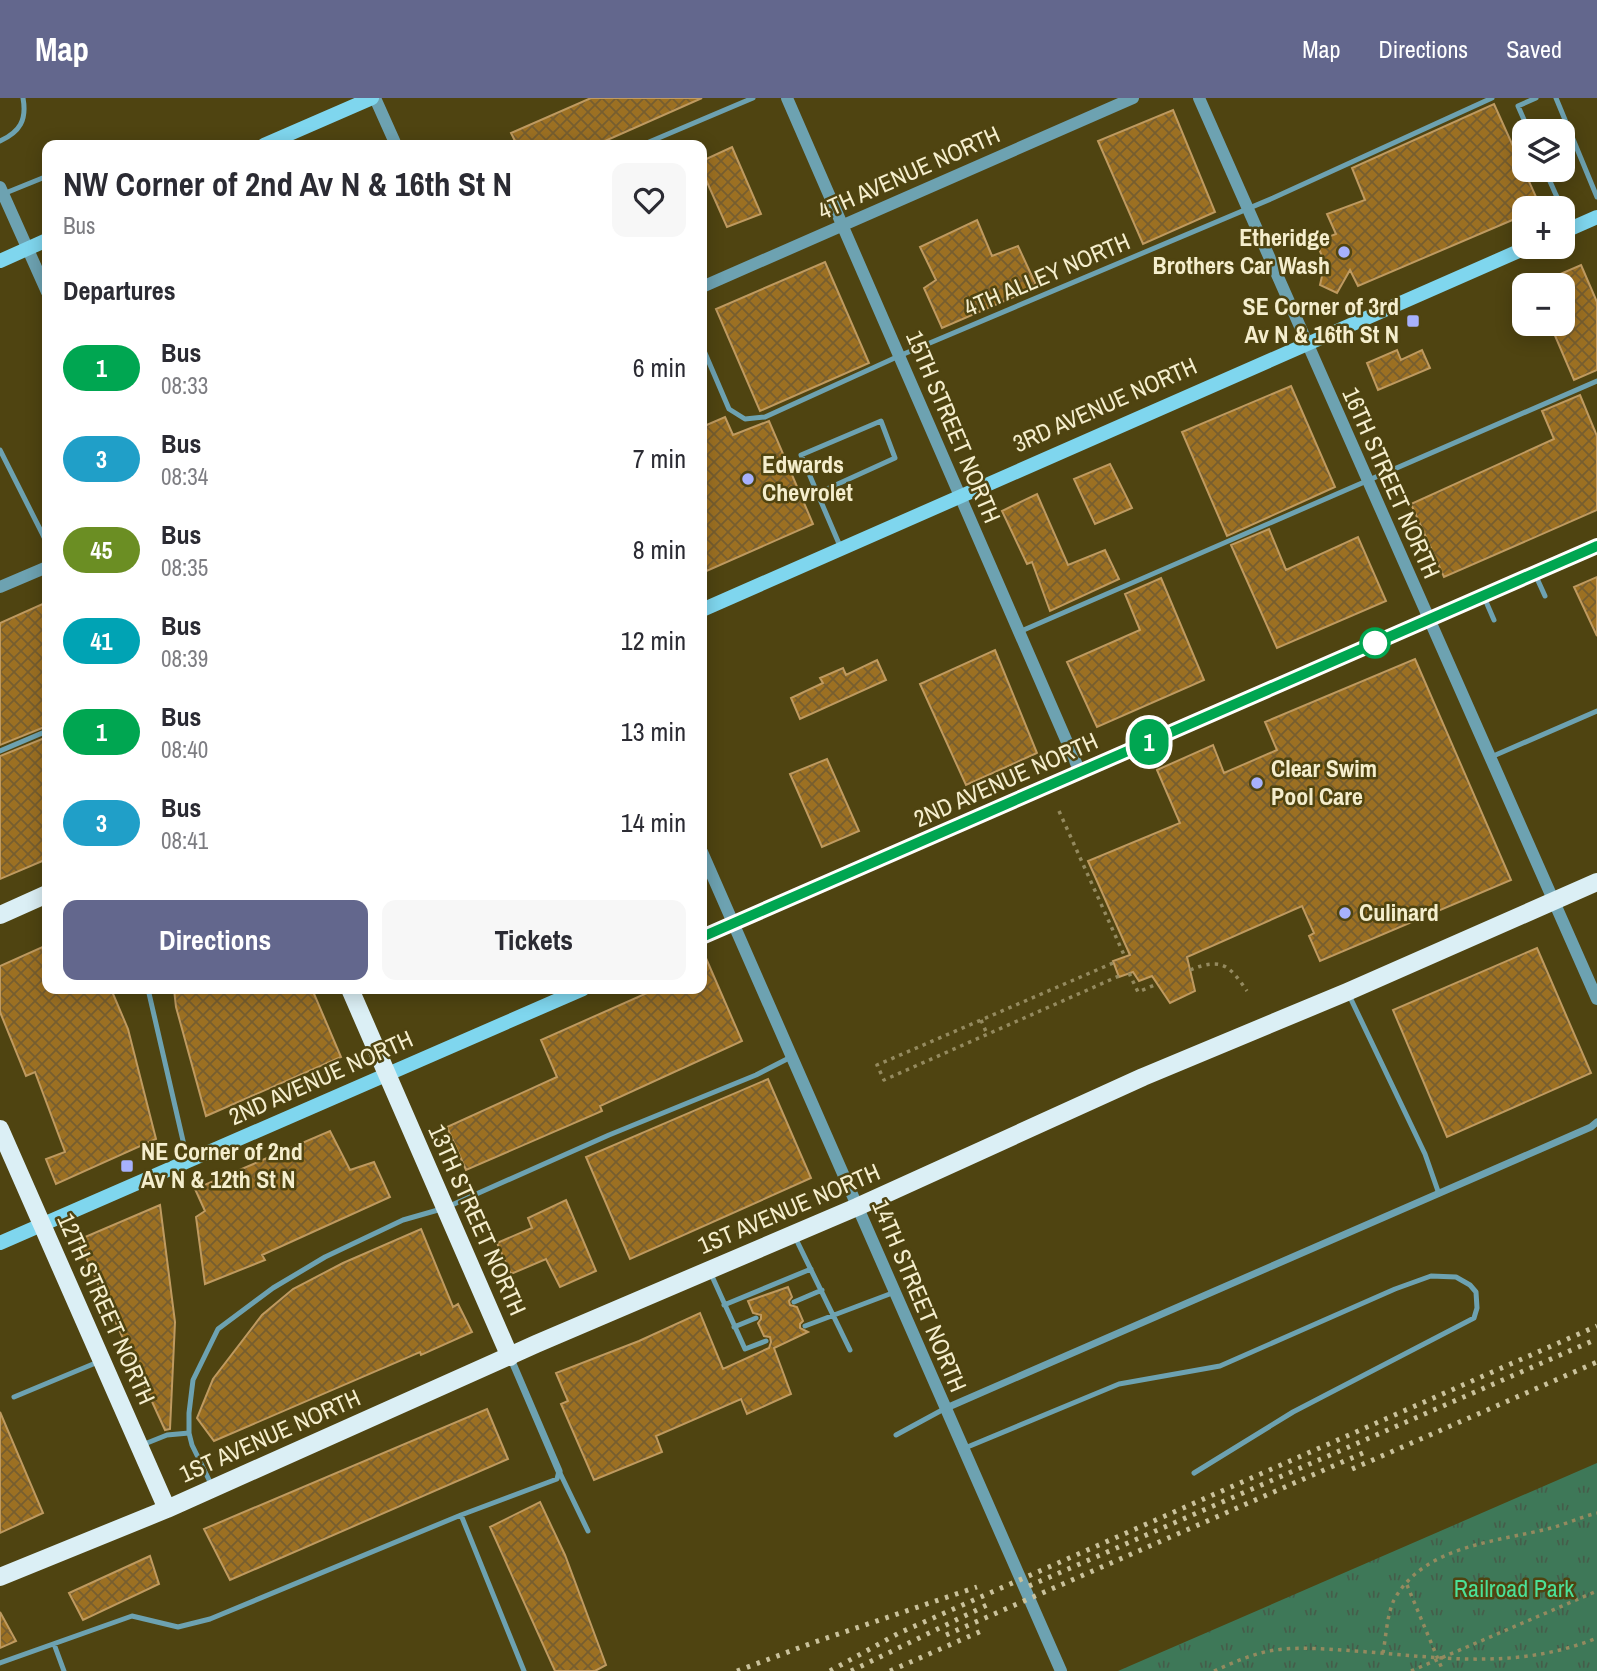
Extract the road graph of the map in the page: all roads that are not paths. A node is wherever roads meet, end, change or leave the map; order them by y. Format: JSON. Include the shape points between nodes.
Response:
{"nodes":[{"id":1,"x":23,"y":98,"type":"edge"},
{"id":2,"x":374,"y":98,"type":"edge"},
{"id":3,"x":753,"y":98,"type":"edge"},
{"id":4,"x":788,"y":98,"type":"edge"},
{"id":5,"x":1133,"y":98,"type":"edge"},
{"id":6,"x":1199,"y":98,"type":"edge"},
{"id":7,"x":1492,"y":98,"type":"edge"},
{"id":8,"x":1536,"y":98,"type":"edge"},
{"id":9,"x":1556,"y":98,"type":"edge"},
{"id":10,"x":1524,"y":119,"type":"edge"},
{"id":11,"x":276,"y":140,"type":"edge"},
{"id":12,"x":394,"y":140,"type":"edge"},
{"id":13,"x":662,"y":140,"type":"edge"},
{"id":14,"x":0,"y":141,"type":"edge"},
{"id":15,"x":42,"y":178,"type":"edge"},
{"id":16,"x":1,"y":191,"type":"edge"},
{"id":17,"x":1597,"y":197,"type":"edge"},
{"id":18,"x":1248,"y":208,"type":"junction"},
{"id":19,"x":1597,"y":217,"type":"edge"},
{"id":20,"x":843,"y":225,"type":"junction"},
{"id":21,"x":1575,"y":226,"type":"edge"},
{"id":22,"x":42,"y":242,"type":"edge"},
{"id":23,"x":27,"y":249,"type":"junction"},
{"id":24,"x":1512,"y":254,"type":"edge"},
{"id":25,"x":0,"y":261,"type":"edge"},
{"id":26,"x":42,"y":281,"type":"edge"},
{"id":27,"x":707,"y":285,"type":"edge"},
{"id":28,"x":1307,"y":343,"type":"junction"},
{"id":29,"x":899,"y":356,"type":"junction"},
{"id":30,"x":707,"y":358,"type":"edge"},
{"id":31,"x":1597,"y":381,"type":"edge"},
{"id":32,"x":0,"y":450,"type":"edge"},
{"id":33,"x":1367,"y":481,"type":"junction"},
{"id":34,"x":818,"y":493,"type":"junction"},
{"id":35,"x":960,"y":496,"type":"junction"},
{"id":36,"x":42,"y":533,"type":"edge"},
{"id":37,"x":1597,"y":546,"type":"edge"},
{"id":38,"x":842,"y":549,"type":"junction"},
{"id":39,"x":42,"y":568,"type":"edge"},
{"id":40,"x":1535,"y":574,"type":"junction"},
{"id":41,"x":0,"y":587,"type":"edge"},
{"id":42,"x":1483,"y":596,"type":"junction"},
{"id":43,"x":1545,"y":596,"type":"dead end"},
{"id":44,"x":707,"y":608,"type":"edge"},
{"id":45,"x":1429,"y":620,"type":"junction"},
{"id":46,"x":1494,"y":620,"type":"dead end"},
{"id":47,"x":1019,"y":632,"type":"junction"},
{"id":48,"x":1597,"y":711,"type":"edge"},
{"id":49,"x":42,"y":733,"type":"edge"},
{"id":50,"x":0,"y":751,"type":"edge"},
{"id":51,"x":1489,"y":758,"type":"junction"},
{"id":52,"x":1080,"y":772,"type":"junction"},
{"id":53,"x":707,"y":864,"type":"edge"},
{"id":54,"x":1597,"y":882,"type":"edge"},
{"id":55,"x":42,"y":896,"type":"edge"},
{"id":56,"x":1553,"y":902,"type":"junction"},
{"id":57,"x":0,"y":915,"type":"edge"},
{"id":58,"x":732,"y":924,"type":"junction"},
{"id":59,"x":707,"y":935,"type":"edge"},
{"id":60,"x":1347,"y":992,"type":"junction"},
{"id":61,"x":149,"y":994,"type":"edge"},
{"id":62,"x":352,"y":994,"type":"edge"},
{"id":63,"x":571,"y":994,"type":"edge"},
{"id":64,"x":1597,"y":999,"type":"edge"},
{"id":65,"x":792,"y":1057,"type":"junction"},
{"id":66,"x":387,"y":1074,"type":"junction"},
{"id":67,"x":1597,"y":1122,"type":"edge"},
{"id":68,"x":0,"y":1129,"type":"edge"},
{"id":69,"x":188,"y":1161,"type":"junction"},
{"id":70,"x":1439,"y":1194,"type":"junction"},
{"id":71,"x":857,"y":1207,"type":"junction"},
{"id":72,"x":445,"y":1208,"type":"junction"},
{"id":73,"x":42,"y":1225,"type":"junction"},
{"id":74,"x":794,"y":1234,"type":"junction"},
{"id":75,"x":0,"y":1243,"type":"edge"},
{"id":76,"x":811,"y":1269,"type":"junction"},
{"id":77,"x":709,"y":1270,"type":"junction"},
{"id":78,"x":822,"y":1290,"type":"junction"},
{"id":79,"x":894,"y":1293,"type":"junction"},
{"id":80,"x":794,"y":1301,"type":"dead end"},
{"id":81,"x":724,"y":1305,"type":"junction"},
{"id":82,"x":834,"y":1315,"type":"junction"},
{"id":83,"x":755,"y":1318,"type":"dead end"},
{"id":84,"x":806,"y":1326,"type":"dead end"},
{"id":85,"x":734,"y":1327,"type":"junction"},
{"id":86,"x":766,"y":1341,"type":"dead end"},
{"id":87,"x":850,"y":1350,"type":"dead end"},
{"id":88,"x":510,"y":1357,"type":"junction"},
{"id":89,"x":102,"y":1361,"type":"junction"},
{"id":90,"x":14,"y":1397,"type":"dead end"},
{"id":91,"x":944,"y":1409,"type":"junction"},
{"id":92,"x":189,"y":1433,"type":"junction"},
{"id":93,"x":896,"y":1435,"type":"dead end"},
{"id":94,"x":139,"y":1446,"type":"junction"},
{"id":95,"x":962,"y":1449,"type":"junction"},
{"id":96,"x":559,"y":1471,"type":"junction"},
{"id":97,"x":1194,"y":1473,"type":"dead end"},
{"id":98,"x":213,"y":1488,"type":"junction"},
{"id":99,"x":167,"y":1509,"type":"junction"},
{"id":100,"x":461,"y":1515,"type":"junction"},
{"id":101,"x":588,"y":1531,"type":"dead end"},
{"id":102,"x":0,"y":1577,"type":"edge"},
{"id":103,"x":54,"y":1644,"type":"junction"},
{"id":104,"x":0,"y":1663,"type":"edge"},
{"id":105,"x":64,"y":1671,"type":"edge"},
{"id":106,"x":524,"y":1671,"type":"edge"},
{"id":107,"x":1061,"y":1671,"type":"edge"}],
"edges":[{"from":1,"to":14,"type":"lane","via":[[25,115],[20,128]]},
{"from":2,"to":11,"type":"main road"},
{"from":2,"to":12,"type":"street"},
{"from":3,"to":13,"type":"lane"},
{"from":4,"to":20,"type":"street","name":"15TH STREET NORTH"},
{"from":5,"to":20,"type":"street","name":"4TH AVENUE NORTH"},
{"from":6,"to":18,"type":"street","name":"16TH STREET NORTH"},
{"from":7,"to":18,"type":"lane","name":"4TH ALLEY NORTH"},
{"from":8,"to":10,"type":"lane","via":[[1518,106]]},
{"from":9,"to":17,"type":"lane"},
{"from":15,"to":16,"type":"lane"},
{"from":16,"to":23,"type":"street"},
{"from":18,"to":28,"type":"street","name":"16TH STREET NORTH"},
{"from":18,"to":29,"type":"lane","name":"4TH ALLEY NORTH"},
{"from":19,"to":21,"type":"main road"},
{"from":20,"to":27,"type":"street","name":"4TH AVENUE NORTH"},
{"from":20,"to":29,"type":"street","name":"15TH STREET NORTH"},
{"from":22,"to":23,"type":"main road"},
{"from":23,"to":25,"type":"main road"},
{"from":23,"to":26,"type":"street"},
{"from":24,"to":28,"type":"main road","name":"3RD AVENUE NORTH"},
{"from":28,"to":33,"type":"street","name":"16TH STREET NORTH"},
{"from":28,"to":35,"type":"main road","name":"3RD AVENUE NORTH"},
{"from":29,"to":30,"type":"lane","name":"4TH ALLEY NORTH","via":[[765,417],[745,419],[729,409]]},
{"from":29,"to":35,"type":"street","name":"15TH STREET NORTH"},
{"from":31,"to":33,"type":"lane"},
{"from":32,"to":36,"type":"lane"},
{"from":33,"to":45,"type":"street","name":"16TH STREET NORTH"},
{"from":33,"to":47,"type":"lane"},
{"from":34,"to":34,"type":"lane","via":[[801,455],[881,421],[895,458]]},
{"from":34,"to":38,"type":"lane"},
{"from":35,"to":38,"type":"main road","name":"3RD AVENUE NORTH"},
{"from":35,"to":47,"type":"street","name":"15TH STREET NORTH"},
{"from":37,"to":40,"type":"main road","name":"2ND AVENUE NORTH"},
{"from":38,"to":44,"type":"main road","name":"3RD AVENUE NORTH"},
{"from":39,"to":41,"type":"street"},
{"from":40,"to":42,"type":"main road","name":"2ND AVENUE NORTH"},
{"from":40,"to":43,"type":"lane"},
{"from":42,"to":45,"type":"main road","name":"2ND AVENUE NORTH"},
{"from":42,"to":46,"type":"lane"},
{"from":45,"to":51,"type":"street","name":"16TH STREET NORTH"},
{"from":45,"to":52,"type":"main road","name":"2ND AVENUE NORTH"},
{"from":47,"to":52,"type":"street","name":"15TH STREET NORTH"},
{"from":48,"to":51,"type":"lane"},
{"from":49,"to":50,"type":"lane"},
{"from":51,"to":56,"type":"street","name":"16TH STREET NORTH"},
{"from":52,"to":58,"type":"main road","name":"2ND AVENUE NORTH"},
{"from":53,"to":58,"type":"street","name":"14TH STREET NORTH"},
{"from":54,"to":56,"type":"main road","name":"1ST AVENUE NORTH"},
{"from":55,"to":57,"type":"main road"},
{"from":56,"to":60,"type":"main road","name":"1ST AVENUE NORTH"},
{"from":56,"to":64,"type":"street","name":"16TH STREET NORTH"},
{"from":58,"to":59,"type":"main road","name":"2ND AVENUE NORTH"},
{"from":58,"to":65,"type":"street","name":"14TH STREET NORTH"},
{"from":60,"to":70,"type":"lane"},
{"from":60,"to":71,"type":"main road","name":"1ST AVENUE NORTH","via":[[1143,1077]]},
{"from":61,"to":69,"type":"lane"},
{"from":62,"to":66,"type":"main road","name":"13TH STREET NORTH"},
{"from":63,"to":66,"type":"main road","name":"2ND AVENUE NORTH"},
{"from":65,"to":71,"type":"street","name":"14TH STREET NORTH"},
{"from":65,"to":72,"type":"lane"},
{"from":66,"to":69,"type":"main road","name":"2ND AVENUE NORTH"},
{"from":66,"to":72,"type":"main road","name":"13TH STREET NORTH"},
{"from":67,"to":70,"type":"street"},
{"from":68,"to":73,"type":"main road","name":"12TH STREET NORTH"},
{"from":69,"to":73,"type":"main road","name":"2ND AVENUE NORTH"},
{"from":70,"to":91,"type":"street"},
{"from":71,"to":74,"type":"main road","name":"1ST AVENUE NORTH"},
{"from":71,"to":79,"type":"street","name":"14TH STREET NORTH"},
{"from":72,"to":88,"type":"main road","name":"13TH STREET NORTH"},
{"from":72,"to":92,"type":"lane","via":[[403,1220],[325,1256],[218,1329],[193,1380]]},
{"from":73,"to":75,"type":"main road","name":"2ND AVENUE NORTH"},
{"from":73,"to":89,"type":"main road","name":"12TH STREET NORTH"},
{"from":74,"to":76,"type":"lane"},
{"from":74,"to":77,"type":"main road","name":"1ST AVENUE NORTH"},
{"from":76,"to":78,"type":"lane"},
{"from":76,"to":81,"type":"lane"},
{"from":77,"to":81,"type":"lane"},
{"from":77,"to":88,"type":"main road","name":"1ST AVENUE NORTH"},
{"from":78,"to":80,"type":"lane"},
{"from":78,"to":82,"type":"lane"},
{"from":79,"to":82,"type":"lane"},
{"from":79,"to":91,"type":"street","name":"14TH STREET NORTH"},
{"from":81,"to":85,"type":"lane"},
{"from":82,"to":84,"type":"lane"},
{"from":82,"to":87,"type":"lane"},
{"from":83,"to":85,"type":"lane"},
{"from":85,"to":86,"type":"lane","via":[[745,1349]]},
{"from":88,"to":96,"type":"street","name":"13TH STREET NORTH"},
{"from":88,"to":98,"type":"main road","name":"1ST AVENUE NORTH"},
{"from":89,"to":90,"type":"lane"},
{"from":89,"to":94,"type":"main road","name":"12TH STREET NORTH"},
{"from":91,"to":93,"type":"lane"},
{"from":91,"to":95,"type":"street","name":"14TH STREET NORTH"},
{"from":92,"to":94,"type":"lane","via":[[167,1435]]},
{"from":92,"to":98,"type":"lane"},
{"from":94,"to":99,"type":"main road","name":"12TH STREET NORTH"},
{"from":95,"to":97,"type":"lane","via":[[1119,1384],[1220,1366],[1431,1276],[1456,1277],[1476,1292],[1474,1318],[1293,1412]]},
{"from":95,"to":107,"type":"street","name":"14TH STREET NORTH"},
{"from":96,"to":100,"type":"lane","via":[[556,1479]]},
{"from":96,"to":101,"type":"lane"},
{"from":98,"to":99,"type":"main road","name":"1ST AVENUE NORTH"},
{"from":99,"to":102,"type":"main road","name":"1ST AVENUE NORTH"},
{"from":100,"to":103,"type":"lane","via":[[210,1619],[178,1627],[132,1616]]},
{"from":100,"to":106,"type":"lane"},
{"from":103,"to":104,"type":"lane"},
{"from":103,"to":105,"type":"lane"}]}
